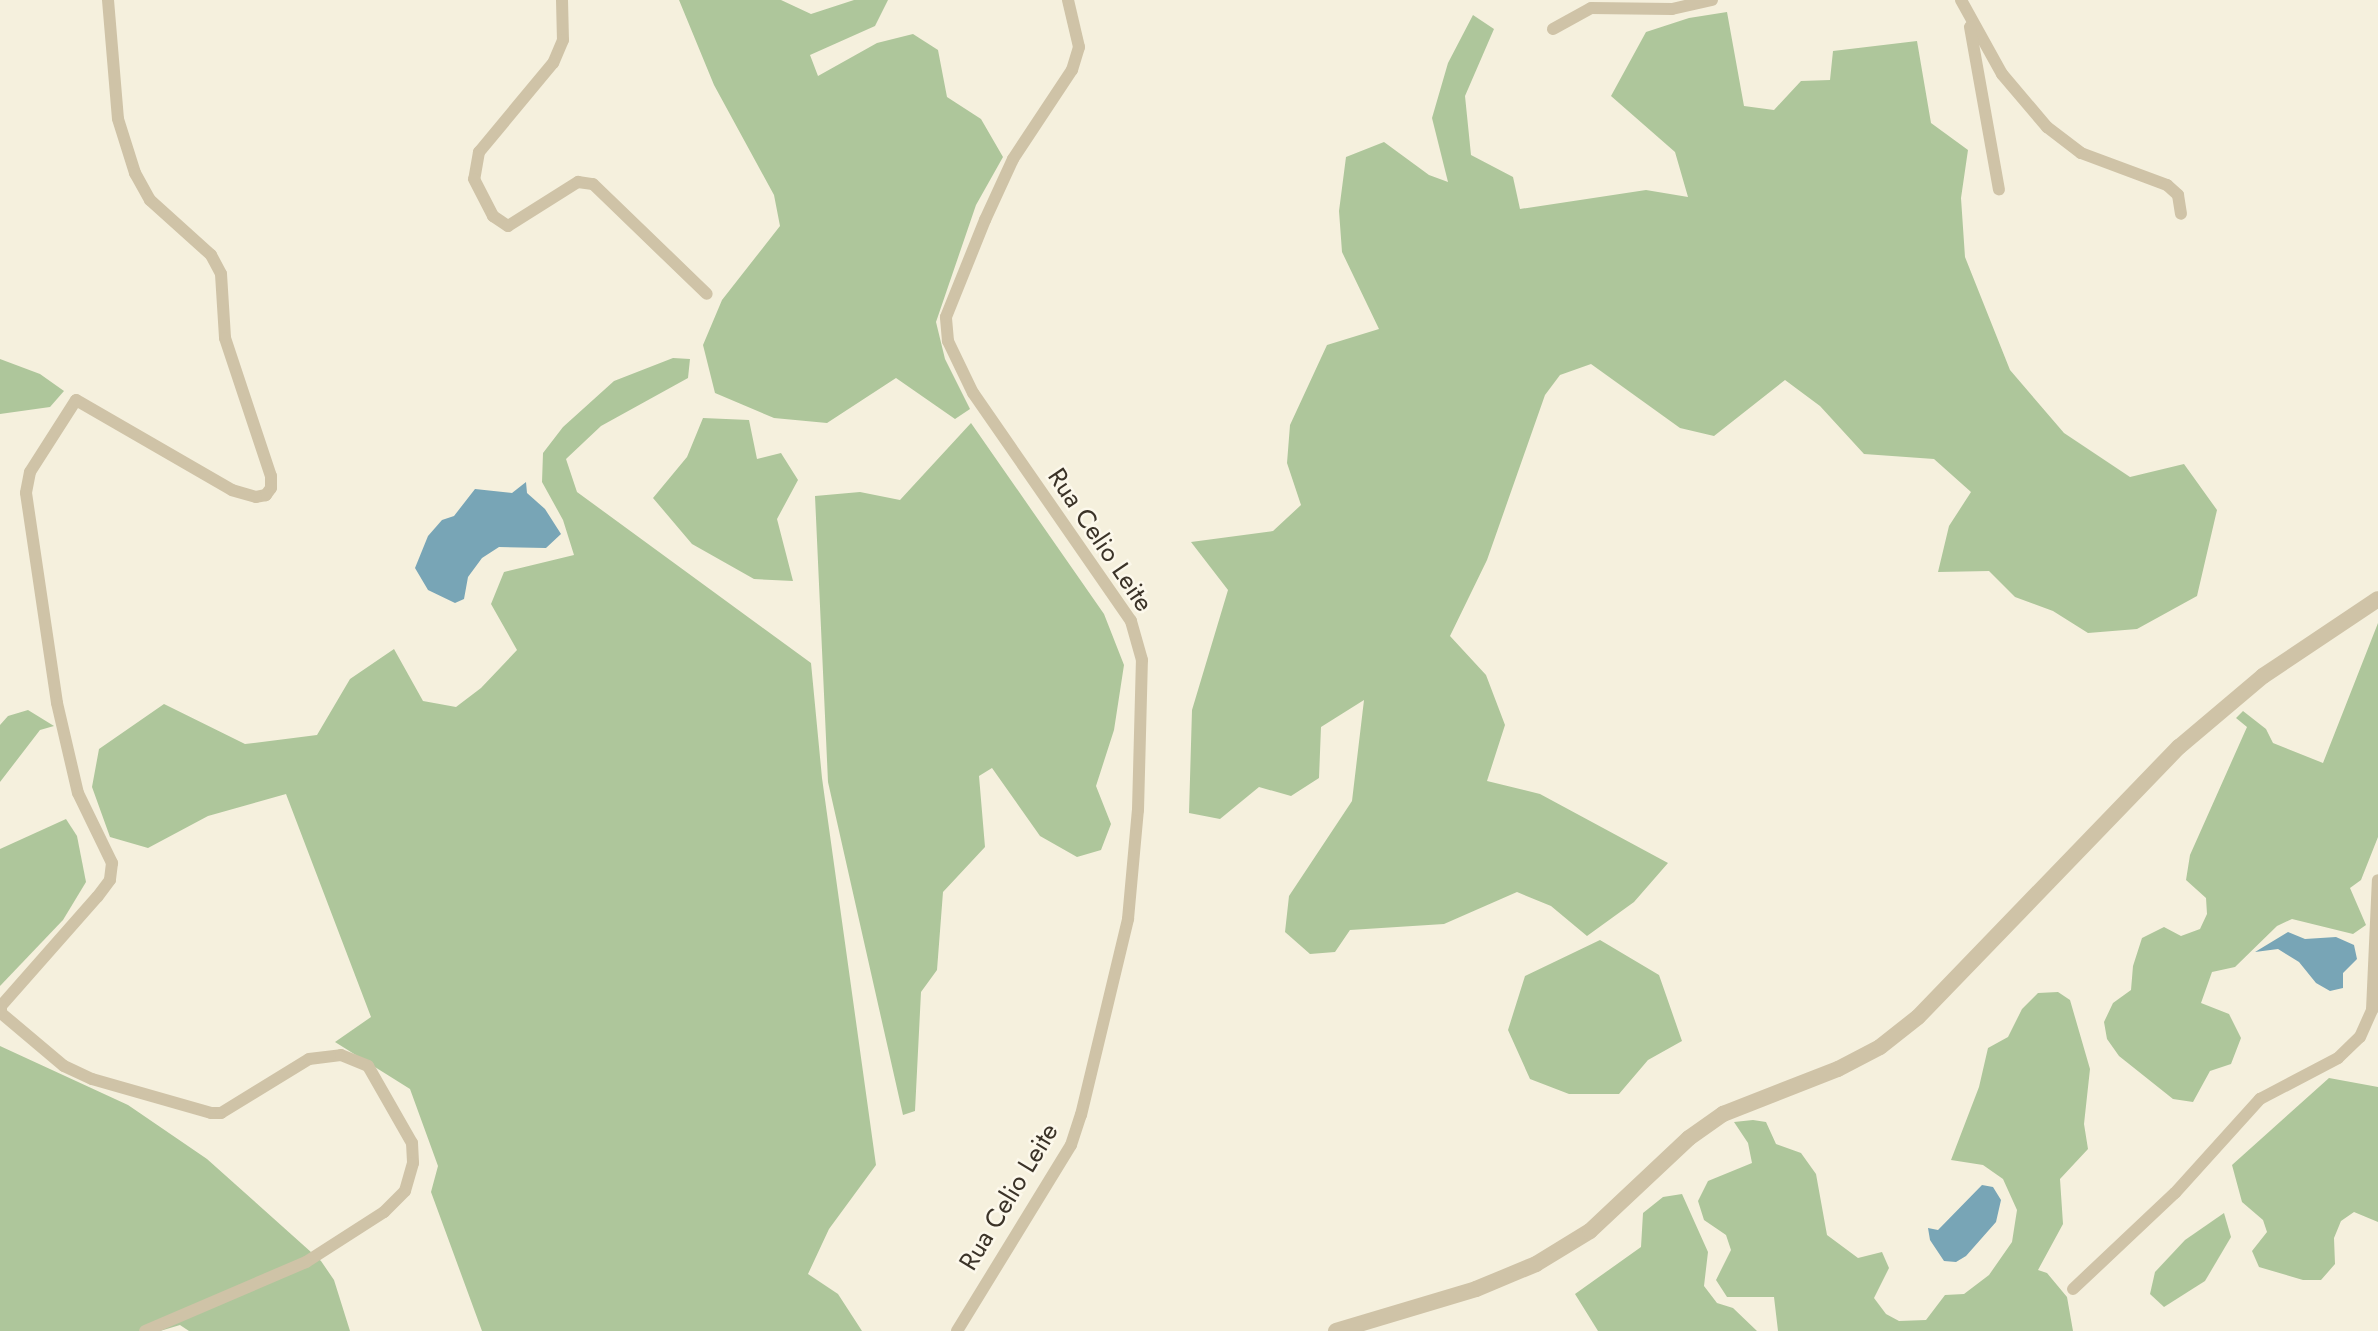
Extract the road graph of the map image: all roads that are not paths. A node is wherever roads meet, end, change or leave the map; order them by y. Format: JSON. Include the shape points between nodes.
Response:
{"nodes":[{"id":1,"x":108,"y":0,"type":"edge"},
{"id":2,"x":562,"y":0,"type":"edge"},
{"id":3,"x":1068,"y":0,"type":"edge"},
{"id":4,"x":1712,"y":0,"type":"edge"},
{"id":5,"x":1961,"y":0,"type":"edge"},
{"id":6,"x":1968,"y":16,"type":"junction"},
{"id":7,"x":1553,"y":29,"type":"dead end"},
{"id":8,"x":1999,"y":189,"type":"dead end"},
{"id":9,"x":2181,"y":214,"type":"dead end"},
{"id":10,"x":708,"y":294,"type":"dead end"},
{"id":11,"x":2378,"y":599,"type":"edge"},
{"id":12,"x":2378,"y":880,"type":"edge"},
{"id":13,"x":2073,"y":1289,"type":"dead end"},
{"id":14,"x":145,"y":1331,"type":"edge"},
{"id":15,"x":957,"y":1331,"type":"edge"},
{"id":16,"x":1336,"y":1331,"type":"edge"}],
"edges":[{"from":1,"to":14,"type":"street","via":[[118,119],[135,173],[150,200],[211,255],[221,274],[225,338],[271,476],[271,488],[256,497],[232,490],[76,400],[30,472],[26,493],[57,703],[78,793],[112,863],[110,880],[1,1006],[1,1013],[64,1066],[92,1079],[211,1113],[222,1112],[309,1059],[341,1055],[368,1066],[412,1143],[413,1163],[405,1191],[384,1212],[306,1262]]},
{"from":2,"to":10,"type":"street","via":[[563,40],[553,63],[479,152],[474,179],[493,216],[508,226],[578,183],[593,184]]},
{"from":3,"to":15,"type":"street","name":"Rua Celio Leite","via":[[1079,47],[1072,70],[1013,159],[985,220],[946,317],[948,341],[973,393],[1131,621],[1142,660],[1137,824],[1128,919],[1071,1144]]},
{"from":4,"to":7,"type":"street","via":[[1672,9],[1591,8]]},
{"from":5,"to":6,"type":"street"},
{"from":6,"to":8,"type":"street"},
{"from":6,"to":9,"type":"street","via":[[2002,74],[2047,127],[2081,153],[2167,185],[2178,195]]},
{"from":11,"to":16,"type":"street","via":[[2263,676],[2179,747],[1918,1017],[1880,1047],[1838,1069],[1723,1114],[1689,1138],[1590,1231],[1536,1264],[1476,1289]]},
{"from":12,"to":13,"type":"street","via":[[2372,1010],[2360,1037],[2338,1058],[2260,1100],[2175,1193]]}]}
